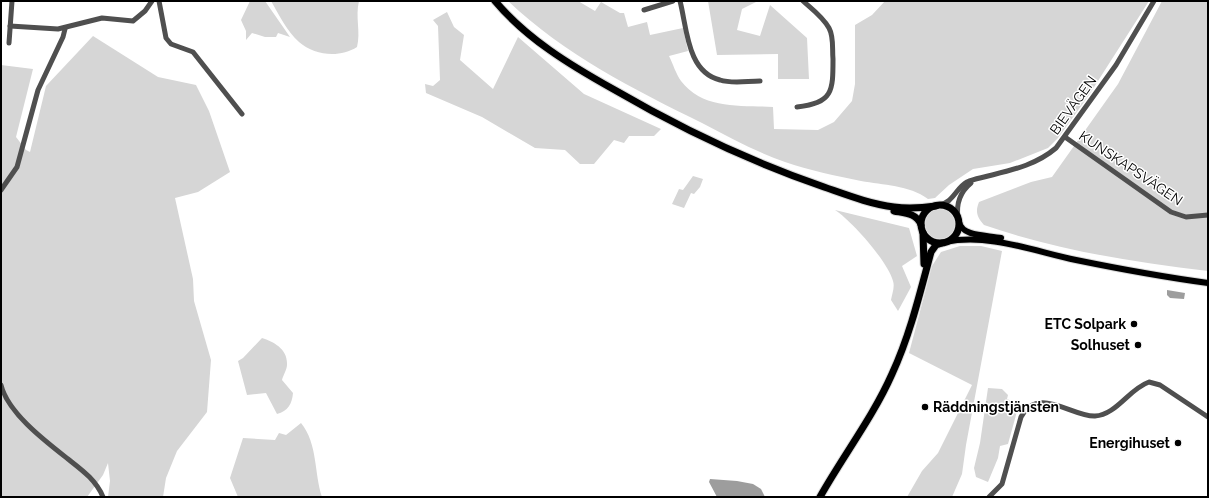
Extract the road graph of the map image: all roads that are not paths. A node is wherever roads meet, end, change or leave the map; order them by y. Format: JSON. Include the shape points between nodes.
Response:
{"nodes":[{"id":1,"x":12,"y":1,"type":"edge"},
{"id":2,"x":152,"y":1,"type":"edge"},
{"id":3,"x":159,"y":1,"type":"edge"},
{"id":4,"x":495,"y":1,"type":"edge"},
{"id":5,"x":673,"y":1,"type":"edge"},
{"id":6,"x":680,"y":1,"type":"edge"},
{"id":7,"x":803,"y":1,"type":"edge"},
{"id":8,"x":1154,"y":1,"type":"edge"},
{"id":9,"x":644,"y":10,"type":"dead end"},
{"id":10,"x":10,"y":26,"type":"junction"},
{"id":11,"x":65,"y":29,"type":"junction"},
{"id":12,"x":9,"y":43,"type":"dead end"},
{"id":13,"x":760,"y":81,"type":"dead end"},
{"id":14,"x":798,"y":107,"type":"dead end"},
{"id":15,"x":242,"y":114,"type":"dead end"},
{"id":16,"x":1065,"y":137,"type":"junction"},
{"id":17,"x":977,"y":180,"type":"junction"},
{"id":18,"x":1,"y":190,"type":"edge"},
{"id":19,"x":869,"y":202,"type":"junction"},
{"id":20,"x":938,"y":206,"type":"junction"},
{"id":21,"x":1208,"y":215,"type":"edge"},
{"id":22,"x":958,"y":220,"type":"junction"},
{"id":23,"x":922,"y":227,"type":"junction"},
{"id":24,"x":943,"y":242,"type":"junction"},
{"id":25,"x":924,"y":276,"type":"junction"},
{"id":26,"x":1208,"y":279,"type":"edge"},
{"id":27,"x":1208,"y":283,"type":"edge"},
{"id":28,"x":1,"y":385,"type":"edge"},
{"id":29,"x":1208,"y":417,"type":"edge"},
{"id":30,"x":103,"y":497,"type":"edge"},
{"id":31,"x":820,"y":497,"type":"edge"},
{"id":32,"x":990,"y":497,"type":"edge"}],
"edges":[{"from":1,"to":10,"type":"street"},
{"from":2,"to":11,"type":"street","via":[[133,21],[102,18]]},
{"from":3,"to":15,"type":"street","via":[[166,38],[171,44],[193,52]]},
{"from":4,"to":19,"type":"highway","via":[[515,22],[546,47],[586,74],[650,110],[758,162]]},
{"from":5,"to":9,"type":"street"},
{"from":6,"to":13,"type":"street","via":[[692,53],[701,70],[713,78],[724,81]]},
{"from":7,"to":14,"type":"street","via":[[820,16],[830,32],[832,79],[830,91],[822,101],[816,105]]},
{"from":8,"to":16,"type":"street","name":"BIEVÄGEN","via":[[1116,65]]},
{"from":10,"to":11,"type":"street"},
{"from":10,"to":12,"type":"street"},
{"from":11,"to":18,"type":"street","via":[[38,90],[17,167]]},
{"from":16,"to":17,"type":"street","name":"BIEVÄGEN","via":[[1052,152],[1036,162]]},
{"from":16,"to":21,"type":"street","name":"KUNSKAPSVÄGEN","via":[[1171,212],[1186,217]]},
{"from":17,"to":20,"type":"street","name":"BIEVÄGEN","via":[[964,184],[949,201]]},
{"from":17,"to":22,"type":"street","name":"BIEVÄGEN","via":[[967,186],[960,196],[957,207]]},
{"from":19,"to":20,"type":"highway","via":[[905,208]]},
{"from":19,"to":23,"type":"highway","via":[[875,206],[913,215]]},
{"from":20,"to":22,"type":"highway","via":[[951,209]]},
{"from":20,"to":23,"type":"highway","via":[[925,213]]},
{"from":22,"to":24,"type":"highway","via":[[956,234]]},
{"from":22,"to":26,"type":"main road","via":[[961,228],[970,233],[1103,261]]},
{"from":23,"to":24,"type":"highway","via":[[929,239]]},
{"from":23,"to":25,"type":"highway","via":[[925,249]]},
{"from":24,"to":25,"type":"highway","via":[[932,250]]},
{"from":24,"to":27,"type":"main road","via":[[991,240],[1100,265]]},
{"from":25,"to":31,"type":"highway","via":[[903,348],[892,374]]},
{"from":28,"to":30,"type":"street","via":[[6,399],[16,412],[57,451],[89,476]]},
{"from":29,"to":32,"type":"street","via":[[1160,385],[1149,382],[1102,415],[1092,416],[1046,403],[1034,405],[1027,408],[1021,416],[1002,484]]}]}
